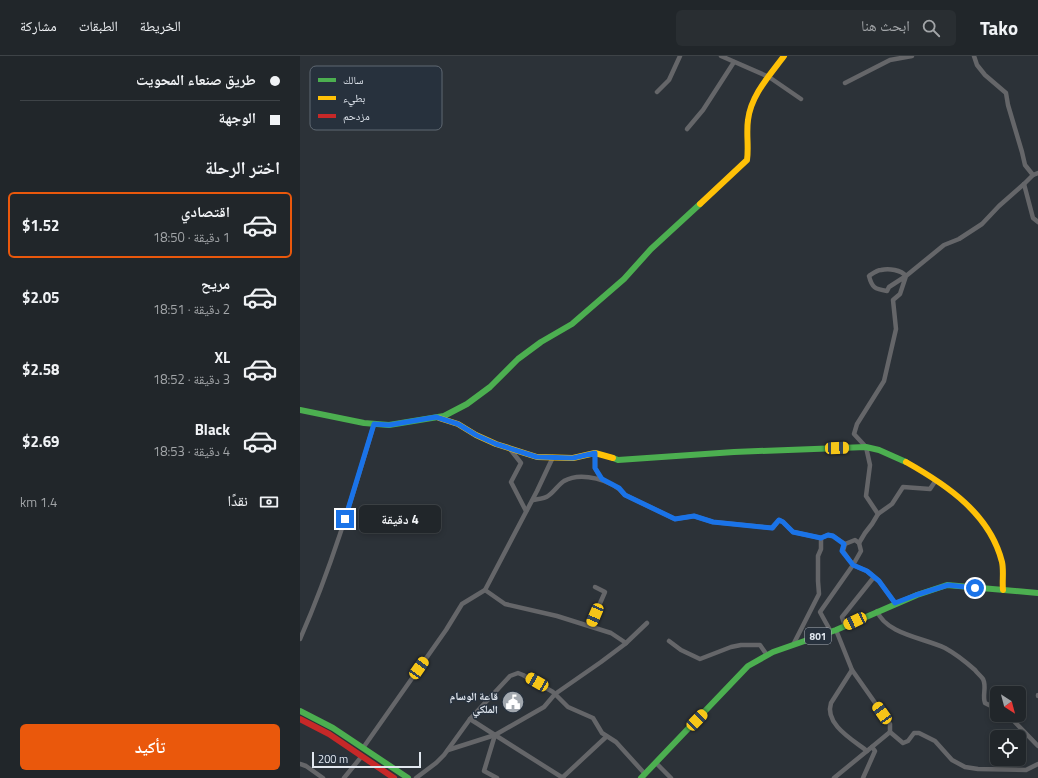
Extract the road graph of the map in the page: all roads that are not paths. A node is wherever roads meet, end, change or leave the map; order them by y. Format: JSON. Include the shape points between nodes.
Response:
{"nodes":[{"id":1,"x":680,"y":56,"type":"edge"},
{"id":2,"x":721,"y":56,"type":"edge"},
{"id":3,"x":784,"y":56,"type":"edge"},
{"id":4,"x":912,"y":56,"type":"edge"},
{"id":5,"x":974,"y":56,"type":"edge"},
{"id":6,"x":734,"y":62,"type":"junction"},
{"id":7,"x":769,"y":77,"type":"junction"},
{"id":8,"x":845,"y":83,"type":"dead end"},
{"id":9,"x":657,"y":92,"type":"dead end"},
{"id":10,"x":801,"y":98,"type":"dead end"},
{"id":11,"x":687,"y":129,"type":"dead end"},
{"id":12,"x":1036,"y":174,"type":"edge"},
{"id":13,"x":1024,"y":184,"type":"junction"},
{"id":14,"x":1038,"y":222,"type":"edge"},
{"id":15,"x":906,"y":276,"type":"junction"},
{"id":16,"x":300,"y":410,"type":"edge"},
{"id":17,"x":436,"y":417,"type":"junction"},
{"id":18,"x":374,"y":424,"type":"junction"},
{"id":19,"x":866,"y":447,"type":"junction"},
{"id":20,"x":510,"y":449,"type":"junction"},
{"id":21,"x":595,"y":453,"type":"junction"},
{"id":22,"x":553,"y":457,"type":"junction"},
{"id":23,"x":602,"y":479,"type":"junction"},
{"id":24,"x":936,"y":480,"type":"junction"},
{"id":25,"x":533,"y":500,"type":"junction"},
{"id":26,"x":526,"y":511,"type":"junction"},
{"id":27,"x":878,"y":514,"type":"junction"},
{"id":28,"x":821,"y":538,"type":"junction"},
{"id":29,"x":859,"y":543,"type":"junction"},
{"id":30,"x":844,"y":544,"type":"junction"},
{"id":31,"x":853,"y":565,"type":"junction"},
{"id":32,"x":874,"y":577,"type":"junction"},
{"id":33,"x":595,"y":587,"type":"dead end"},
{"id":34,"x":485,"y":590,"type":"junction"},
{"id":35,"x":1003,"y":590,"type":"junction"},
{"id":36,"x":1038,"y":593,"type":"edge"},
{"id":37,"x":895,"y":603,"type":"junction"},
{"id":38,"x":877,"y":611,"type":"junction"},
{"id":39,"x":647,"y":623,"type":"dead end"},
{"id":40,"x":590,"y":626,"type":"junction"},
{"id":41,"x":844,"y":626,"type":"junction"},
{"id":42,"x":834,"y":631,"type":"junction"},
{"id":43,"x":300,"y":639,"type":"edge"},
{"id":44,"x":669,"y":641,"type":"dead end"},
{"id":45,"x":626,"y":643,"type":"junction"},
{"id":46,"x":793,"y":645,"type":"junction"},
{"id":47,"x":767,"y":656,"type":"junction"},
{"id":48,"x":852,"y":670,"type":"junction"},
{"id":49,"x":555,"y":694,"type":"junction"},
{"id":50,"x":990,"y":706,"type":"edge"},
{"id":51,"x":300,"y":711,"type":"edge"},
{"id":52,"x":300,"y":719,"type":"edge"},
{"id":53,"x":470,"y":719,"type":"junction"},
{"id":54,"x":1015,"y":722,"type":"edge"},
{"id":55,"x":890,"y":732,"type":"junction"},
{"id":56,"x":495,"y":735,"type":"junction"},
{"id":57,"x":606,"y":737,"type":"junction"},
{"id":58,"x":1038,"y":746,"type":"edge"},
{"id":59,"x":872,"y":747,"type":"junction"},
{"id":60,"x":363,"y":748,"type":"junction"},
{"id":61,"x":448,"y":750,"type":"junction"},
{"id":62,"x":867,"y":751,"type":"junction"},
{"id":63,"x":362,"y":756,"type":"junction"},
{"id":64,"x":656,"y":763,"type":"junction"},
{"id":65,"x":300,"y":764,"type":"edge"},
{"id":66,"x":1038,"y":764,"type":"edge"},
{"id":67,"x":643,"y":776,"type":"edge"},
{"id":68,"x":323,"y":778,"type":"edge"},
{"id":69,"x":344,"y":778,"type":"edge"},
{"id":70,"x":394,"y":778,"type":"edge"},
{"id":71,"x":408,"y":778,"type":"edge"},
{"id":72,"x":416,"y":778,"type":"edge"},
{"id":73,"x":497,"y":778,"type":"edge"},
{"id":74,"x":562,"y":778,"type":"edge"},
{"id":75,"x":671,"y":778,"type":"edge"},
{"id":76,"x":834,"y":778,"type":"edge"},
{"id":77,"x":863,"y":778,"type":"edge"}],
"edges":[{"from":1,"to":9,"type":"street","via":[[669,80]]},
{"from":2,"to":6,"type":"street"},
{"from":3,"to":7,"type":"street"},
{"from":4,"to":8,"type":"street","via":[[890,60]]},
{"from":5,"to":12,"type":"street","via":[[985,75],[1006,93],[1025,165]]},
{"from":6,"to":7,"type":"street"},
{"from":6,"to":11,"type":"street","via":[[703,110]]},
{"from":7,"to":10,"type":"street"},
{"from":7,"to":17,"type":"street","via":[[751,108],[747,160],[651,249],[619,284],[572,324],[518,358],[490,387],[467,404],[444,416]]},
{"from":12,"to":13,"type":"street"},
{"from":13,"to":14,"type":"street","via":[[1033,218]]},
{"from":13,"to":15,"type":"street","via":[[982,224],[959,239],[944,244]]},
{"from":15,"to":15,"type":"street","via":[[892,269],[880,270],[869,276],[871,284],[877,289],[887,291]]},
{"from":15,"to":19,"type":"street","via":[[900,294],[893,300],[896,329],[884,381],[857,424],[854,434]]},
{"from":16,"to":18,"type":"street"},
{"from":17,"to":18,"type":"street","via":[[389,425]]},
{"from":17,"to":20,"type":"street","via":[[458,424],[476,435]]},
{"from":18,"to":43,"type":"street","via":[[335,550]]},
{"from":19,"to":21,"type":"street","via":[[618,460]]},
{"from":19,"to":24,"type":"street","via":[[879,450]]},
{"from":19,"to":27,"type":"street","via":[[870,465],[866,496]]},
{"from":20,"to":22,"type":"street","via":[[537,457]]},
{"from":20,"to":26,"type":"street","via":[[521,463],[511,482]]},
{"from":21,"to":22,"type":"street","via":[[573,458]]},
{"from":21,"to":23,"type":"street","via":[[595,468]]},
{"from":22,"to":25,"type":"street"},
{"from":23,"to":25,"type":"street","via":[[574,477],[564,481],[547,497]]},
{"from":23,"to":28,"type":"street","via":[[619,488],[625,495],[675,519],[694,516],[713,522],[772,528],[779,520],[793,532]]},
{"from":24,"to":27,"type":"street","via":[[930,489],[903,487],[892,504]]},
{"from":24,"to":35,"type":"street","via":[[971,507],[990,534],[1002,563]]},
{"from":25,"to":26,"type":"street"},
{"from":26,"to":34,"type":"street"},
{"from":27,"to":29,"type":"street"},
{"from":28,"to":30,"type":"street","via":[[833,536]]},
{"from":28,"to":46,"type":"street","via":[[818,556],[819,594]]},
{"from":29,"to":30,"type":"street","via":[[855,540]]},
{"from":29,"to":31,"type":"street","via":[[861,551]]},
{"from":30,"to":31,"type":"street","via":[[842,551]]},
{"from":31,"to":32,"type":"street"},
{"from":31,"to":42,"type":"street","via":[[820,612]]},
{"from":32,"to":37,"type":"street"},
{"from":32,"to":41,"type":"street","via":[[842,617]]},
{"from":33,"to":40,"type":"street","via":[[605,592]]},
{"from":34,"to":40,"type":"street","via":[[505,604]]},
{"from":34,"to":60,"type":"street","via":[[462,604]]},
{"from":35,"to":36,"type":"street","number":"801"},
{"from":35,"to":37,"type":"street","number":"801","via":[[948,585]]},
{"from":37,"to":38,"type":"street","number":"801"},
{"from":38,"to":41,"type":"street","number":"801"},
{"from":38,"to":50,"type":"street","via":[[879,617],[890,628],[945,649],[968,663],[982,678],[984,703]]},
{"from":39,"to":45,"type":"street"},
{"from":40,"to":45,"type":"street","via":[[612,633]]},
{"from":41,"to":42,"type":"street","number":"801"},
{"from":42,"to":46,"type":"street","number":"801"},
{"from":42,"to":48,"type":"street"},
{"from":44,"to":47,"type":"street","via":[[680,650],[700,659],[741,645],[760,645]]},
{"from":45,"to":49,"type":"street"},
{"from":46,"to":47,"type":"street","number":"801"},
{"from":47,"to":64,"type":"street","number":"801","via":[[748,666]]},
{"from":48,"to":55,"type":"street","via":[[890,724]]},
{"from":48,"to":62,"type":"street","via":[[831,703],[830,716],[841,730]]},
{"from":49,"to":53,"type":"street","via":[[516,673],[510,676]]},
{"from":49,"to":56,"type":"street","via":[[544,707]]},
{"from":49,"to":57,"type":"street","via":[[566,706],[593,718]]},
{"from":51,"to":60,"type":"street","via":[[333,728]]},
{"from":52,"to":63,"type":"street"},
{"from":53,"to":56,"type":"street"},
{"from":53,"to":61,"type":"street"},
{"from":54,"to":58,"type":"street"},
{"from":55,"to":59,"type":"street"},
{"from":55,"to":66,"type":"street","via":[[902,743],[908,741],[914,733],[920,733],[935,741],[952,760],[965,767],[1026,770]]},
{"from":56,"to":61,"type":"street"},
{"from":56,"to":73,"type":"street","via":[[484,771]]},
{"from":56,"to":74,"type":"street"},
{"from":57,"to":67,"type":"street","via":[[618,744]]},
{"from":57,"to":74,"type":"street"},
{"from":59,"to":62,"type":"street"},
{"from":59,"to":77,"type":"street","via":[[875,752]]},
{"from":60,"to":71,"type":"street"},
{"from":61,"to":72,"type":"street"},
{"from":62,"to":76,"type":"street"},
{"from":63,"to":69,"type":"street"},
{"from":63,"to":70,"type":"street"},
{"from":64,"to":67,"type":"street","number":"801"},
{"from":64,"to":75,"type":"street"},
{"from":65,"to":68,"type":"street"}]}
